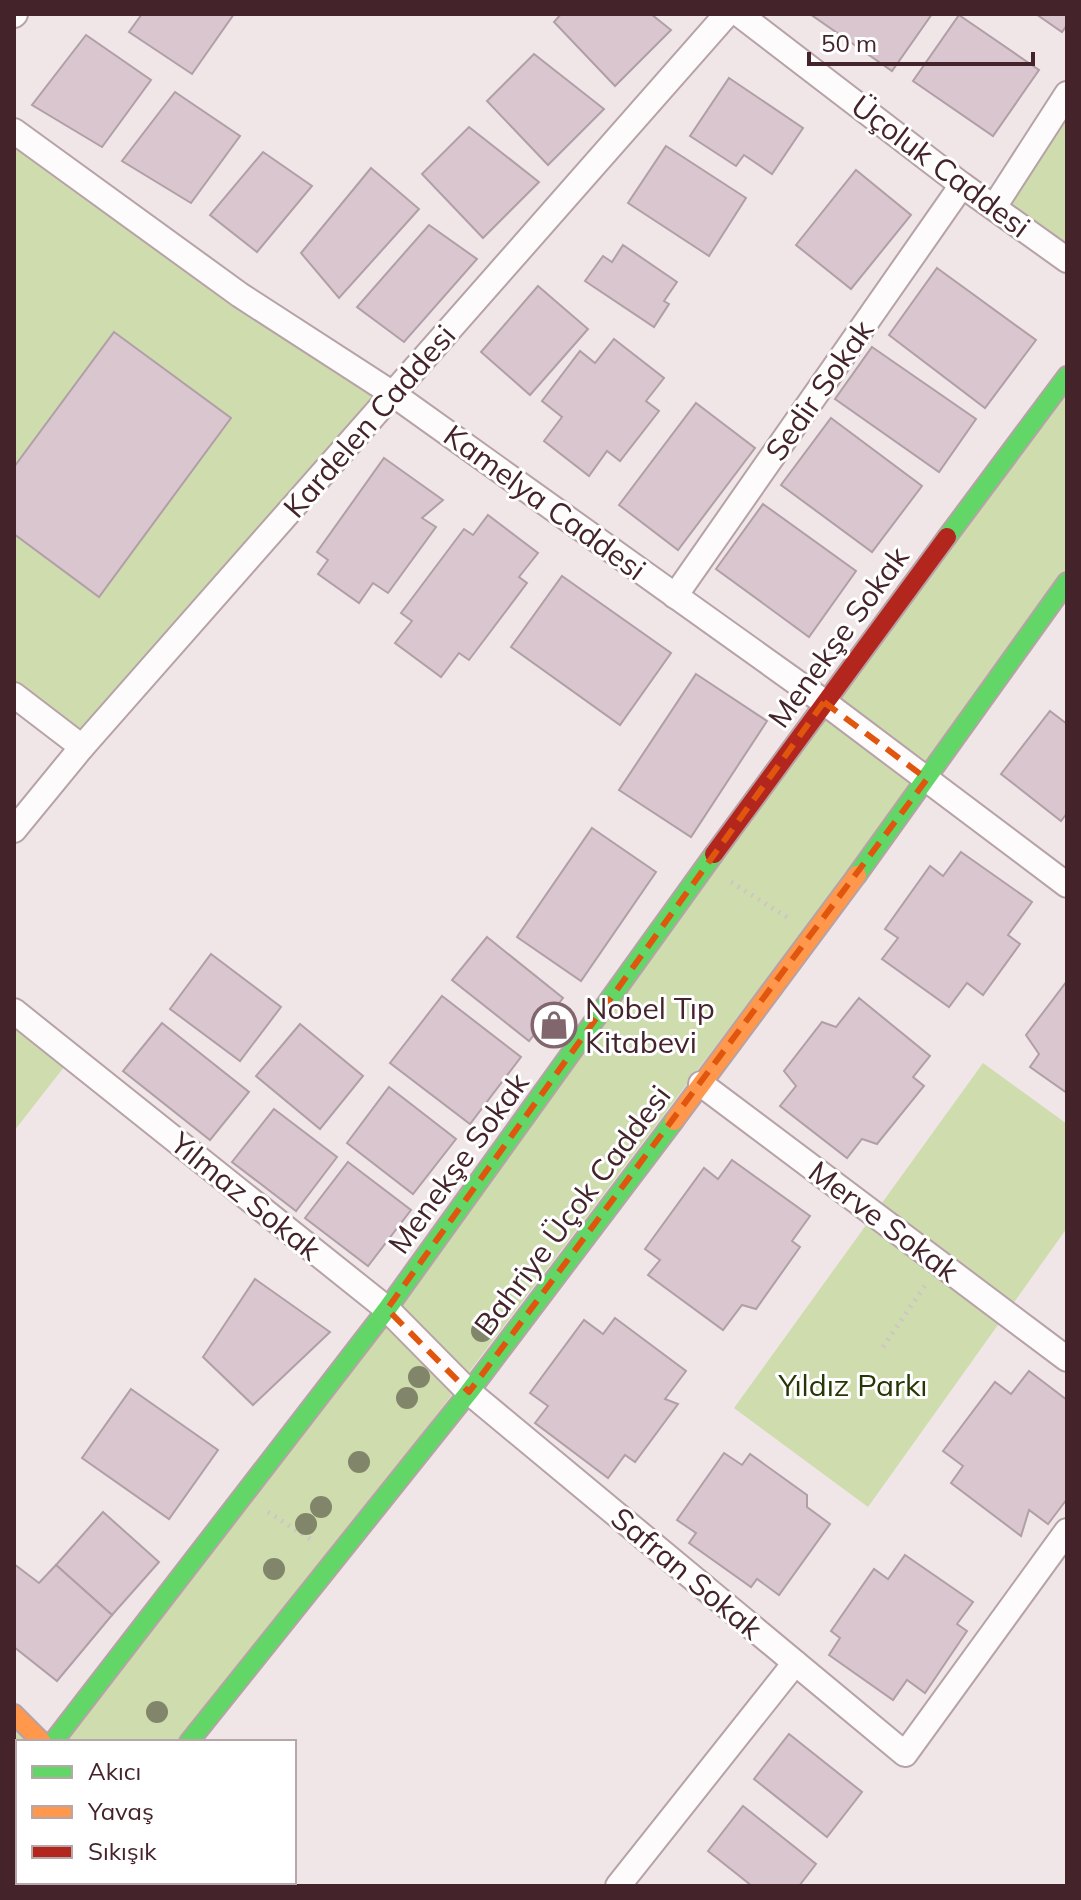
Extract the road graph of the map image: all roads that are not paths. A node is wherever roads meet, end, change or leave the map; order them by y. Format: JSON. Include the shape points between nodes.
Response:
{"nodes":[{"id":1,"x":727,"y":14,"type":"edge"},
{"id":2,"x":739,"y":14,"type":"edge"},
{"id":3,"x":1067,"y":94,"type":"edge"},
{"id":4,"x":14,"y":131,"type":"edge"},
{"id":5,"x":962,"y":185,"type":"junction"},
{"id":6,"x":994,"y":207,"type":"junction"},
{"id":7,"x":1067,"y":260,"type":"edge"},
{"id":8,"x":1067,"y":376,"type":"edge"},
{"id":9,"x":393,"y":394,"type":"junction"},
{"id":10,"x":1067,"y":582,"type":"edge"},
{"id":11,"x":675,"y":596,"type":"junction"},
{"id":12,"x":14,"y":695,"type":"edge"},
{"id":13,"x":824,"y":702,"type":"junction"},
{"id":14,"x":82,"y":747,"type":"junction"},
{"id":15,"x":927,"y":779,"type":"junction"},
{"id":16,"x":14,"y":830,"type":"edge"},
{"id":17,"x":1067,"y":885,"type":"edge"},
{"id":18,"x":14,"y":1011,"type":"edge"},
{"id":19,"x":701,"y":1084,"type":"junction"},
{"id":20,"x":387,"y":1309,"type":"junction"},
{"id":21,"x":1067,"y":1359,"type":"edge"},
{"id":22,"x":469,"y":1392,"type":"junction"},
{"id":23,"x":1067,"y":1531,"type":"edge"},
{"id":24,"x":795,"y":1663,"type":"junction"},
{"id":25,"x":14,"y":1714,"type":"edge"},
{"id":26,"x":40,"y":1740,"type":"edge"},
{"id":27,"x":55,"y":1740,"type":"edge"},
{"id":28,"x":191,"y":1740,"type":"edge"},
{"id":29,"x":618,"y":1886,"type":"edge"}],
"edges":[{"from":1,"to":9,"type":"street","name":"Kardelen Caddesi"},
{"from":2,"to":5,"type":"street","name":"Üçoluk Caddesi"},
{"from":3,"to":6,"type":"street"},
{"from":4,"to":9,"type":"street","name":"Kamelya Caddesi","via":[[240,295]]},
{"from":5,"to":6,"type":"street","name":"Üçoluk Caddesi"},
{"from":5,"to":11,"type":"street","name":"Sedir Sokak"},
{"from":6,"to":7,"type":"street","name":"Üçoluk Caddesi"},
{"from":8,"to":13,"type":"street","name":"Menekşe Sokak"},
{"from":9,"to":11,"type":"street","name":"Kamelya Caddesi"},
{"from":9,"to":14,"type":"street","name":"Kardelen Caddesi"},
{"from":10,"to":15,"type":"street","name":"Bahriye Üçok Caddesi"},
{"from":11,"to":13,"type":"street","name":"Kamelya Caddesi"},
{"from":12,"to":14,"type":"street"},
{"from":13,"to":15,"type":"street","name":"Kamelya Caddesi"},
{"from":13,"to":20,"type":"street","name":"Menekşe Sokak"},
{"from":14,"to":16,"type":"street","name":"Kardelen Caddesi"},
{"from":15,"to":17,"type":"street","name":"Kamelya Caddesi"},
{"from":15,"to":19,"type":"street","name":"Bahriye Üçok Caddesi"},
{"from":18,"to":20,"type":"street","name":"Yılmaz Sokak"},
{"from":19,"to":21,"type":"street","name":"Merve Sokak"},
{"from":19,"to":22,"type":"street","name":"Bahriye Üçok Caddesi"},
{"from":20,"to":22,"type":"street","name":"Yılmaz Sokak"},
{"from":20,"to":27,"type":"street","name":"Menekşe Sokak"},
{"from":22,"to":24,"type":"street","name":"Safran Sokak"},
{"from":22,"to":28,"type":"street","name":"Bahriye Üçok Caddesi"},
{"from":23,"to":24,"type":"street","name":"Safran Sokak","via":[[905,1754]]},
{"from":24,"to":29,"type":"street"},
{"from":25,"to":26,"type":"street"}]}
